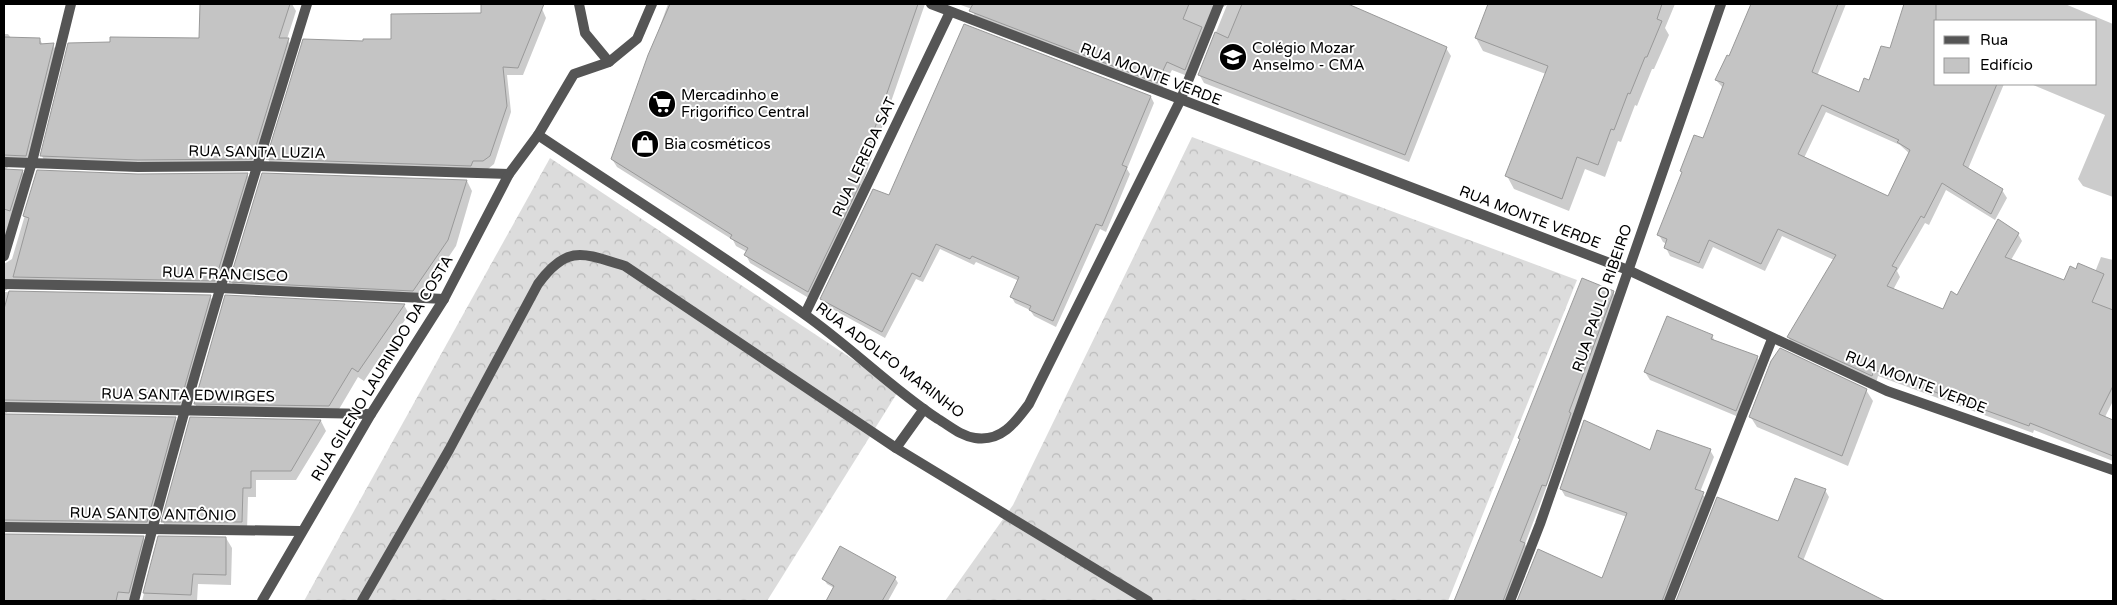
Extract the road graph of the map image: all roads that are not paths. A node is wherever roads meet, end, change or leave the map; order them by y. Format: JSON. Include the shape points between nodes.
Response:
{"nodes":[{"id":1,"x":71,"y":4,"type":"edge"},
{"id":2,"x":307,"y":4,"type":"edge"},
{"id":3,"x":579,"y":4,"type":"edge"},
{"id":4,"x":652,"y":4,"type":"edge"},
{"id":5,"x":931,"y":4,"type":"edge"},
{"id":6,"x":1219,"y":4,"type":"edge"},
{"id":7,"x":1721,"y":4,"type":"edge"},
{"id":8,"x":950,"y":12,"type":"junction"},
{"id":9,"x":609,"y":62,"type":"junction"},
{"id":10,"x":1180,"y":101,"type":"junction"},
{"id":11,"x":538,"y":134,"type":"junction"},
{"id":12,"x":4,"y":162,"type":"edge"},
{"id":13,"x":32,"y":162,"type":"junction"},
{"id":14,"x":257,"y":166,"type":"junction"},
{"id":15,"x":509,"y":174,"type":"junction"},
{"id":16,"x":4,"y":256,"type":"edge"},
{"id":17,"x":1628,"y":270,"type":"junction"},
{"id":18,"x":4,"y":284,"type":"edge"},
{"id":19,"x":220,"y":288,"type":"junction"},
{"id":20,"x":444,"y":299,"type":"junction"},
{"id":21,"x":805,"y":314,"type":"junction"},
{"id":22,"x":1772,"y":339,"type":"junction"},
{"id":23,"x":4,"y":407,"type":"edge"},
{"id":24,"x":184,"y":410,"type":"junction"},
{"id":25,"x":924,"y":410,"type":"junction"},
{"id":26,"x":371,"y":414,"type":"junction"},
{"id":27,"x":896,"y":448,"type":"junction"},
{"id":28,"x":2113,"y":470,"type":"edge"},
{"id":29,"x":4,"y":527,"type":"edge"},
{"id":30,"x":152,"y":529,"type":"junction"},
{"id":31,"x":301,"y":531,"type":"junction"},
{"id":32,"x":134,"y":601,"type":"edge"},
{"id":33,"x":262,"y":601,"type":"edge"},
{"id":34,"x":362,"y":601,"type":"edge"},
{"id":35,"x":1148,"y":601,"type":"edge"},
{"id":36,"x":1510,"y":601,"type":"edge"},
{"id":37,"x":1668,"y":601,"type":"edge"}],
"edges":[{"from":1,"to":13,"type":"street"},
{"from":2,"to":14,"type":"street"},
{"from":3,"to":9,"type":"street","via":[[585,33]]},
{"from":4,"to":9,"type":"street","via":[[637,38]]},
{"from":5,"to":8,"type":"street","name":"RUA MONTE VERDE"},
{"from":6,"to":10,"type":"street","name":"RUA ADOLFO MARINHO"},
{"from":7,"to":17,"type":"street","name":"RUA PAULO RIBEIRO"},
{"from":8,"to":10,"type":"street","name":"RUA MONTE VERDE"},
{"from":8,"to":21,"type":"street","name":"RUA LEREDA SAT"},
{"from":9,"to":11,"type":"street","name":"RUA GILENO LAURINDO DA COSTA","via":[[574,74]]},
{"from":10,"to":17,"type":"street","name":"RUA MONTE VERDE"},
{"from":10,"to":25,"type":"street","name":"RUA ADOLFO MARINHO","via":[[1042,379],[1015,423],[1005,432],[974,438],[959,433]]},
{"from":11,"to":15,"type":"street","name":"RUA GILENO LAURINDO DA COSTA"},
{"from":11,"to":21,"type":"street","name":"RUA ADOLFO MARINHO"},
{"from":12,"to":13,"type":"street","name":"RUA SANTA LUZIA"},
{"from":13,"to":14,"type":"street","name":"RUA SANTA LUZIA","via":[[138,167]]},
{"from":13,"to":16,"type":"street"},
{"from":14,"to":15,"type":"street","name":"RUA SANTA LUZIA"},
{"from":14,"to":19,"type":"street"},
{"from":15,"to":20,"type":"street","name":"RUA GILENO LAURINDO DA COSTA"},
{"from":17,"to":22,"type":"street","name":"RUA MONTE VERDE"},
{"from":17,"to":36,"type":"street","name":"RUA PAULO RIBEIRO"},
{"from":18,"to":19,"type":"street","name":"RUA FRANCISCO"},
{"from":19,"to":20,"type":"street","name":"RUA FRANCISCO"},
{"from":19,"to":24,"type":"street"},
{"from":20,"to":26,"type":"street","name":"RUA GILENO LAURINDO DA COSTA"},
{"from":21,"to":25,"type":"street","name":"RUA ADOLFO MARINHO"},
{"from":22,"to":28,"type":"street","name":"RUA MONTE VERDE","via":[[1887,391]]},
{"from":22,"to":37,"type":"street"},
{"from":23,"to":24,"type":"street","name":"RUA SANTA EDWIRGES"},
{"from":24,"to":26,"type":"street","name":"RUA SANTA EDWIRGES"},
{"from":24,"to":30,"type":"street"},
{"from":25,"to":27,"type":"street"},
{"from":26,"to":31,"type":"street","name":"RUA GILENO LAURINDO DA COSTA"},
{"from":27,"to":34,"type":"street","via":[[625,266],[583,254],[567,255],[538,284],[449,450]]},
{"from":27,"to":35,"type":"street"},
{"from":29,"to":30,"type":"street","name":"RUA SANTO ANTÔNIO"},
{"from":30,"to":31,"type":"street","name":"RUA SANTO ANTÔNIO"},
{"from":30,"to":32,"type":"street"},
{"from":31,"to":33,"type":"street","name":"RUA GILENO LAURINDO DA COSTA"}]}
